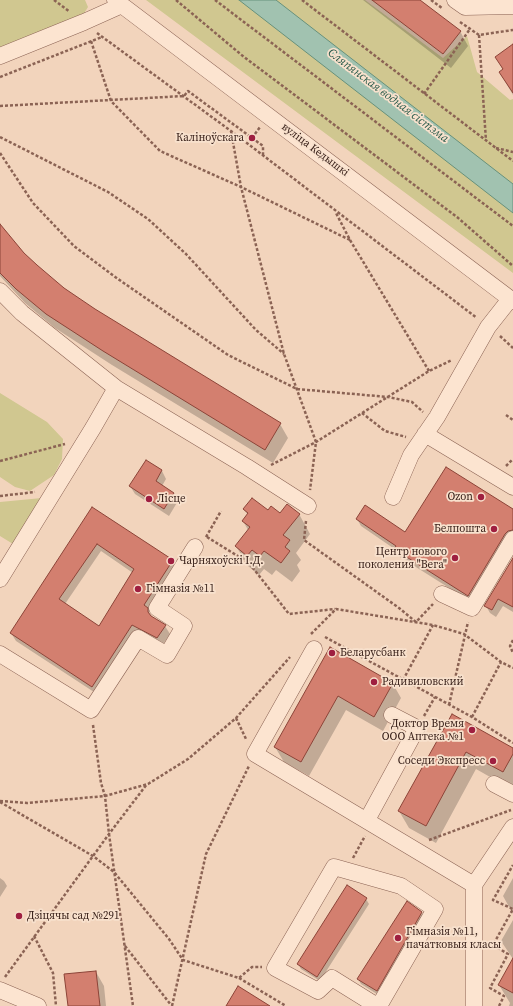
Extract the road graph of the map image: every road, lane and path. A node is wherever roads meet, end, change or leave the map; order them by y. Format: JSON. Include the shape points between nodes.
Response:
{"nodes":[{"id":1,"x":54,"y":0,"type":"edge"},
{"id":2,"x":176,"y":0,"type":"edge"},
{"id":3,"x":215,"y":0,"type":"edge"},
{"id":4,"x":302,"y":0,"type":"edge"},
{"id":5,"x":455,"y":0,"type":"edge"},
{"id":6,"x":119,"y":3,"type":"edge"},
{"id":7,"x":513,"y":6,"type":"edge"},
{"id":8,"x":84,"y":22,"type":"junction"},
{"id":9,"x":470,"y":29,"type":"dead end"},
{"id":10,"x":513,"y":30,"type":"edge"},
{"id":11,"x":102,"y":37,"type":"junction"},
{"id":12,"x":91,"y":41,"type":"junction"},
{"id":13,"x":0,"y":56,"type":"edge"},
{"id":14,"x":0,"y":78,"type":"edge"},
{"id":15,"x":424,"y":94,"type":"junction"},
{"id":16,"x":184,"y":96,"type":"junction"},
{"id":17,"x":111,"y":101,"type":"junction"},
{"id":18,"x":0,"y":106,"type":"edge"},
{"id":19,"x":231,"y":131,"type":"junction"},
{"id":20,"x":0,"y":137,"type":"edge"},
{"id":21,"x":486,"y":142,"type":"junction"},
{"id":22,"x":494,"y":148,"type":"junction"},
{"id":23,"x":513,"y":152,"type":"edge"},
{"id":24,"x":0,"y":153,"type":"edge"},
{"id":25,"x":263,"y":155,"type":"junction"},
{"id":26,"x":513,"y":161,"type":"edge"},
{"id":27,"x":241,"y":187,"type":"junction"},
{"id":28,"x":335,"y":211,"type":"junction"},
{"id":29,"x":513,"y":226,"type":"edge"},
{"id":30,"x":350,"y":240,"type":"junction"},
{"id":31,"x":513,"y":266,"type":"edge"},
{"id":32,"x":0,"y":291,"type":"edge"},
{"id":33,"x":512,"y":300,"type":"edge"},
{"id":34,"x":488,"y":327,"type":"junction"},
{"id":35,"x":513,"y":348,"type":"edge"},
{"id":36,"x":284,"y":354,"type":"junction"},
{"id":37,"x":456,"y":358,"type":"dead end"},
{"id":38,"x":429,"y":371,"type":"junction"},
{"id":39,"x":116,"y":388,"type":"junction"},
{"id":40,"x":297,"y":389,"type":"junction"},
{"id":41,"x":388,"y":396,"type":"junction"},
{"id":42,"x":362,"y":413,"type":"junction"},
{"id":43,"x":506,"y":415,"type":"dead end"},
{"id":44,"x":513,"y":420,"type":"edge"},
{"id":45,"x":426,"y":432,"type":"junction"},
{"id":46,"x":86,"y":438,"type":"junction"},
{"id":47,"x":316,"y":442,"type":"junction"},
{"id":48,"x":0,"y":461,"type":"edge"},
{"id":49,"x":256,"y":473,"type":"junction"},
{"id":50,"x":513,"y":487,"type":"edge"},
{"id":51,"x":56,"y":489,"type":"junction"},
{"id":52,"x":0,"y":496,"type":"edge"},
{"id":53,"x":393,"y":497,"type":"dead end"},
{"id":54,"x":308,"y":506,"type":"junction"},
{"id":55,"x":221,"y":512,"type":"dead end"},
{"id":56,"x":513,"y":539,"type":"edge"},
{"id":57,"x":200,"y":542,"type":"junction"},
{"id":58,"x":0,"y":579,"type":"edge"},
{"id":59,"x":442,"y":594,"type":"joint"},
{"id":60,"x":336,"y":608,"type":"junction"},
{"id":61,"x":472,"y":608,"type":"junction"},
{"id":62,"x":416,"y":622,"type":"junction"},
{"id":63,"x":433,"y":625,"type":"junction"},
{"id":64,"x":314,"y":632,"type":"junction"},
{"id":65,"x":464,"y":634,"type":"junction"},
{"id":66,"x":513,"y":640,"type":"edge"},
{"id":67,"x":311,"y":643,"type":"joint"},
{"id":68,"x":513,"y":653,"type":"edge"},
{"id":69,"x":0,"y":654,"type":"edge"},
{"id":70,"x":293,"y":655,"type":"dead end"},
{"id":71,"x":501,"y":662,"type":"junction"},
{"id":72,"x":513,"y":668,"type":"edge"},
{"id":73,"x":403,"y":680,"type":"junction"},
{"id":74,"x":435,"y":697,"type":"junction"},
{"id":75,"x":449,"y":705,"type":"junction"},
{"id":76,"x":91,"y":710,"type":"junction"},
{"id":77,"x":392,"y":715,"type":"dead end"},
{"id":78,"x":472,"y":717,"type":"junction"},
{"id":79,"x":236,"y":718,"type":"junction"},
{"id":80,"x":417,"y":728,"type":"junction"},
{"id":81,"x":513,"y":744,"type":"edge"},
{"id":82,"x":255,"y":754,"type":"junction"},
{"id":83,"x":148,"y":784,"type":"junction"},
{"id":84,"x":494,"y":784,"type":"dead end"},
{"id":85,"x":513,"y":794,"type":"edge"},
{"id":86,"x":105,"y":796,"type":"junction"},
{"id":87,"x":0,"y":802,"type":"edge"},
{"id":88,"x":513,"y":809,"type":"edge"},
{"id":89,"x":370,"y":822,"type":"junction"},
{"id":90,"x":513,"y":827,"type":"edge"},
{"id":91,"x":109,"y":834,"type":"junction"},
{"id":92,"x":410,"y":847,"type":"junction"},
{"id":93,"x":93,"y":856,"type":"junction"},
{"id":94,"x":513,"y":865,"type":"edge"},
{"id":95,"x":345,"y":870,"type":"junction"},
{"id":96,"x":114,"y":872,"type":"junction"},
{"id":97,"x":474,"y":885,"type":"junction"},
{"id":98,"x":34,"y":936,"type":"junction"},
{"id":99,"x":124,"y":946,"type":"junction"},
{"id":100,"x":183,"y":960,"type":"junction"},
{"id":101,"x":275,"y":968,"type":"junction"},
{"id":102,"x":239,"y":978,"type":"junction"},
{"id":103,"x":2,"y":984,"type":"edge"},
{"id":104,"x":38,"y":1006,"type":"edge"},
{"id":105,"x":56,"y":1006,"type":"edge"},
{"id":106,"x":133,"y":1006,"type":"edge"},
{"id":107,"x":172,"y":1006,"type":"edge"},
{"id":108,"x":286,"y":1006,"type":"edge"},
{"id":109,"x":378,"y":1006,"type":"edge"},
{"id":110,"x":474,"y":1006,"type":"edge"},
{"id":111,"x":499,"y":1006,"type":"edge"}],
"edges":[{"from":1,"to":8,"type":"path"},
{"from":2,"to":31,"type":"path","via":[[244,57],[457,216]]},
{"from":3,"to":29,"type":"path"},
{"from":4,"to":15,"type":"path"},
{"from":5,"to":7,"type":"street","via":[[465,7]]},
{"from":6,"to":8,"type":"street"},
{"from":6,"to":33,"type":"street","name":"вуліца Кедышкі"},
{"from":8,"to":11,"type":"path"},
{"from":8,"to":13,"type":"street"},
{"from":9,"to":15,"type":"path"},
{"from":10,"to":21,"type":"path","via":[[479,35]]},
{"from":11,"to":12,"type":"path"},
{"from":11,"to":16,"type":"path"},
{"from":12,"to":14,"type":"path"},
{"from":12,"to":17,"type":"path"},
{"from":15,"to":21,"type":"path"},
{"from":16,"to":17,"type":"path"},
{"from":16,"to":19,"type":"path"},
{"from":16,"to":25,"type":"path","via":[[188,91],[258,142],[263,146]]},
{"from":17,"to":18,"type":"path"},
{"from":17,"to":27,"type":"path","via":[[160,150]]},
{"from":19,"to":25,"type":"path"},
{"from":19,"to":27,"type":"path"},
{"from":20,"to":36,"type":"path","via":[[108,192],[148,219],[186,254],[256,330]]},
{"from":21,"to":22,"type":"path"},
{"from":22,"to":23,"type":"path"},
{"from":22,"to":26,"type":"path"},
{"from":24,"to":40,"type":"path","via":[[33,202],[74,246],[228,355]]},
{"from":25,"to":28,"type":"path"},
{"from":27,"to":30,"type":"path"},
{"from":27,"to":36,"type":"path"},
{"from":28,"to":30,"type":"path"},
{"from":28,"to":34,"type":"path"},
{"from":30,"to":38,"type":"path"},
{"from":32,"to":39,"type":"street","via":[[22,313]]},
{"from":33,"to":34,"type":"street"},
{"from":34,"to":35,"type":"path"},
{"from":34,"to":45,"type":"street"},
{"from":36,"to":40,"type":"path"},
{"from":37,"to":38,"type":"path"},
{"from":38,"to":41,"type":"path"},
{"from":39,"to":46,"type":"street"},
{"from":39,"to":49,"type":"street"},
{"from":40,"to":41,"type":"path"},
{"from":40,"to":47,"type":"path"},
{"from":41,"to":42,"type":"path"},
{"from":41,"to":45,"type":"path","via":[[412,402]]},
{"from":42,"to":45,"type":"path","via":[[385,431]]},
{"from":42,"to":47,"type":"path"},
{"from":43,"to":44,"type":"path"},
{"from":45,"to":50,"type":"street"},
{"from":45,"to":53,"type":"street","via":[[411,455]]},
{"from":46,"to":48,"type":"path"},
{"from":46,"to":51,"type":"street"},
{"from":47,"to":49,"type":"path"},
{"from":47,"to":54,"type":"path"},
{"from":49,"to":54,"type":"street"},
{"from":51,"to":52,"type":"path"},
{"from":51,"to":58,"type":"street"},
{"from":54,"to":62,"type":"path","via":[[304,540]]},
{"from":55,"to":57,"type":"path"},
{"from":56,"to":61,"type":"street"},
{"from":57,"to":60,"type":"path","via":[[249,563],[289,614]]},
{"from":57,"to":76,"type":"street","via":[[157,608],[184,626],[167,655],[138,638]]},
{"from":59,"to":61,"type":"street"},
{"from":59,"to":62,"type":"path"},
{"from":60,"to":62,"type":"path"},
{"from":60,"to":64,"type":"path"},
{"from":61,"to":65,"type":"path"},
{"from":62,"to":63,"type":"path"},
{"from":63,"to":65,"type":"path"},
{"from":63,"to":73,"type":"path"},
{"from":64,"to":67,"type":"path"},
{"from":64,"to":73,"type":"path"},
{"from":65,"to":71,"type":"path"},
{"from":65,"to":75,"type":"path"},
{"from":66,"to":68,"type":"path","via":[[510,646]]},
{"from":67,"to":82,"type":"street"},
{"from":69,"to":76,"type":"street"},
{"from":70,"to":79,"type":"path"},
{"from":71,"to":72,"type":"path"},
{"from":71,"to":78,"type":"path"},
{"from":73,"to":74,"type":"path"},
{"from":74,"to":75,"type":"path"},
{"from":74,"to":80,"type":"path"},
{"from":75,"to":78,"type":"path"},
{"from":76,"to":86,"type":"path"},
{"from":77,"to":80,"type":"street"},
{"from":78,"to":81,"type":"path"},
{"from":79,"to":82,"type":"path"},
{"from":79,"to":83,"type":"path","via":[[188,759]]},
{"from":80,"to":89,"type":"street"},
{"from":82,"to":89,"type":"street"},
{"from":82,"to":100,"type":"path","via":[[206,854]]},
{"from":83,"to":86,"type":"path"},
{"from":83,"to":91,"type":"path"},
{"from":84,"to":85,"type":"street"},
{"from":86,"to":87,"type":"path"},
{"from":86,"to":91,"type":"path"},
{"from":87,"to":93,"type":"path"},
{"from":88,"to":92,"type":"path"},
{"from":89,"to":92,"type":"street"},
{"from":89,"to":95,"type":"path"},
{"from":90,"to":97,"type":"street"},
{"from":91,"to":93,"type":"path"},
{"from":91,"to":96,"type":"path"},
{"from":92,"to":97,"type":"street"},
{"from":93,"to":96,"type":"path"},
{"from":93,"to":98,"type":"path"},
{"from":94,"to":111,"type":"path","via":[[493,900],[513,909],[493,945],[508,954],[490,988],[504,996]]},
{"from":95,"to":101,"type":"street","via":[[334,867]]},
{"from":95,"to":109,"type":"street","via":[[400,886],[435,909]]},
{"from":96,"to":99,"type":"path"},
{"from":96,"to":100,"type":"path"},
{"from":97,"to":110,"type":"street"},
{"from":98,"to":103,"type":"path"},
{"from":98,"to":105,"type":"path","via":[[53,973]]},
{"from":99,"to":106,"type":"path"},
{"from":99,"to":107,"type":"path"},
{"from":100,"to":102,"type":"path"},
{"from":100,"to":107,"type":"path"},
{"from":101,"to":102,"type":"path","via":[[252,967]]},
{"from":101,"to":109,"type":"street","via":[[318,991],[332,978]]},
{"from":102,"to":108,"type":"path"},
{"from":103,"to":104,"type":"street"}]}
